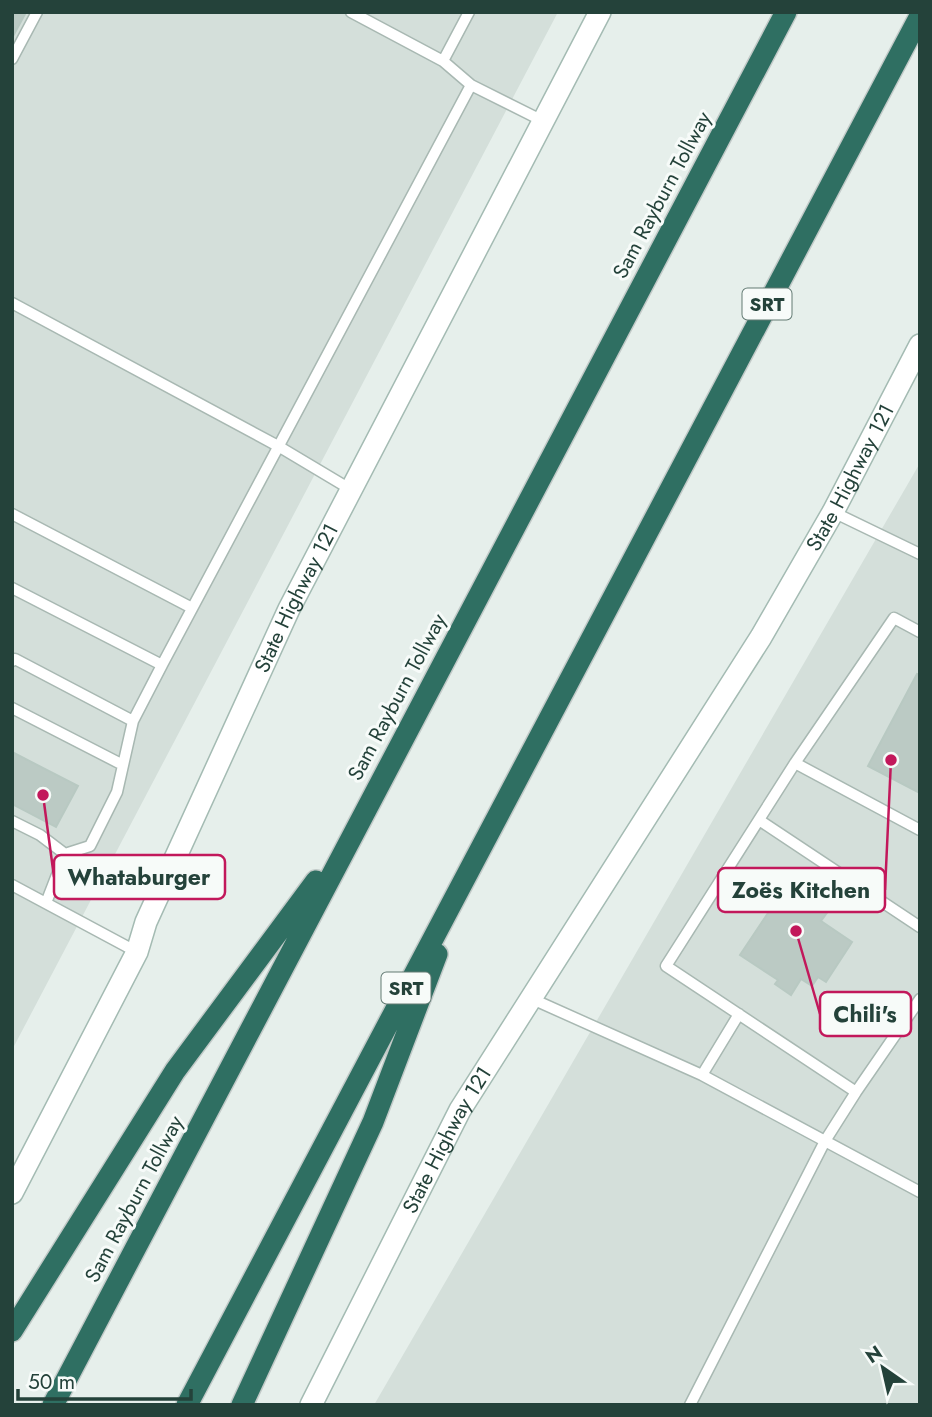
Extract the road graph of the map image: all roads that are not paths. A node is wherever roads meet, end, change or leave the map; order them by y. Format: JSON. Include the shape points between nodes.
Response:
{"nodes":[{"id":1,"x":37,"y":12,"type":"edge"},
{"id":2,"x":351,"y":12,"type":"edge"},
{"id":3,"x":469,"y":12,"type":"edge"},
{"id":4,"x":600,"y":12,"type":"edge"},
{"id":5,"x":786,"y":12,"type":"edge"},
{"id":6,"x":920,"y":16,"type":"edge"},
{"id":7,"x":12,"y":59,"type":"edge"},
{"id":8,"x":443,"y":61,"type":"junction"},
{"id":9,"x":471,"y":85,"type":"junction"},
{"id":10,"x":543,"y":121,"type":"junction"},
{"id":11,"x":12,"y":303,"type":"edge"},
{"id":12,"x":920,"y":345,"type":"edge"},
{"id":13,"x":278,"y":446,"type":"junction"},
{"id":14,"x":350,"y":489,"type":"junction"},
{"id":15,"x":834,"y":512,"type":"junction"},
{"id":16,"x":12,"y":514,"type":"edge"},
{"id":17,"x":920,"y":554,"type":"edge"},
{"id":18,"x":12,"y":588,"type":"edge"},
{"id":19,"x":192,"y":608,"type":"junction"},
{"id":20,"x":920,"y":632,"type":"edge"},
{"id":21,"x":12,"y":661,"type":"edge"},
{"id":22,"x":162,"y":665,"type":"junction"},
{"id":23,"x":12,"y":708,"type":"edge"},
{"id":24,"x":133,"y":721,"type":"junction"},
{"id":25,"x":795,"y":763,"type":"junction"},
{"id":26,"x":123,"y":765,"type":"junction"},
{"id":27,"x":759,"y":820,"type":"junction"},
{"id":28,"x":12,"y":821,"type":"edge"},
{"id":29,"x":357,"y":825,"type":"junction"},
{"id":30,"x":920,"y":830,"type":"edge"},
{"id":31,"x":65,"y":854,"type":"junction"},
{"id":32,"x":473,"y":860,"type":"junction"},
{"id":33,"x":12,"y":885,"type":"edge"},
{"id":34,"x":46,"y":903,"type":"junction"},
{"id":35,"x":920,"y":927,"type":"edge"},
{"id":36,"x":137,"y":952,"type":"junction"},
{"id":37,"x":530,"y":997,"type":"junction"},
{"id":38,"x":920,"y":999,"type":"edge"},
{"id":39,"x":738,"y":1014,"type":"junction"},
{"id":40,"x":702,"y":1075,"type":"junction"},
{"id":41,"x":856,"y":1092,"type":"junction"},
{"id":42,"x":825,"y":1141,"type":"junction"},
{"id":43,"x":920,"y":1192,"type":"edge"},
{"id":44,"x":12,"y":1193,"type":"edge"},
{"id":45,"x":12,"y":1331,"type":"edge"},
{"id":46,"x":53,"y":1405,"type":"edge"},
{"id":47,"x":187,"y":1405,"type":"edge"},
{"id":48,"x":242,"y":1405,"type":"edge"},
{"id":49,"x":311,"y":1405,"type":"edge"},
{"id":50,"x":690,"y":1405,"type":"edge"}],
"edges":[{"from":1,"to":7,"type":"lane"},
{"from":2,"to":8,"type":"lane"},
{"from":3,"to":8,"type":"lane"},
{"from":4,"to":10,"type":"main road","name":"State Highway 121"},
{"from":5,"to":29,"type":"highway","name":"Sam Rayburn Tollway"},
{"from":6,"to":32,"type":"highway","number":"SRT"},
{"from":8,"to":9,"type":"lane"},
{"from":9,"to":10,"type":"lane"},
{"from":9,"to":13,"type":"lane"},
{"from":10,"to":14,"type":"main road","name":"State Highway 121"},
{"from":11,"to":13,"type":"lane"},
{"from":12,"to":15,"type":"main road","name":"State Highway 121"},
{"from":13,"to":14,"type":"lane"},
{"from":13,"to":19,"type":"lane"},
{"from":14,"to":36,"type":"main road","name":"State Highway 121","via":[[283,622],[146,922]]},
{"from":15,"to":17,"type":"lane"},
{"from":15,"to":37,"type":"main road","name":"State Highway 121","via":[[761,637]]},
{"from":16,"to":19,"type":"lane"},
{"from":18,"to":22,"type":"lane"},
{"from":19,"to":22,"type":"lane"},
{"from":20,"to":25,"type":"lane","via":[[894,618]]},
{"from":21,"to":24,"type":"lane"},
{"from":22,"to":24,"type":"lane"},
{"from":23,"to":26,"type":"lane"},
{"from":24,"to":26,"type":"lane"},
{"from":25,"to":27,"type":"lane"},
{"from":25,"to":30,"type":"lane"},
{"from":26,"to":31,"type":"lane","via":[[117,792],[90,846]]},
{"from":27,"to":35,"type":"lane"},
{"from":27,"to":39,"type":"lane","via":[[666,966]]},
{"from":28,"to":31,"type":"lane"},
{"from":29,"to":45,"type":"highway","via":[[175,1071]]},
{"from":29,"to":46,"type":"highway","name":"Sam Rayburn Tollway"},
{"from":31,"to":34,"type":"lane"},
{"from":32,"to":47,"type":"highway","number":"SRT"},
{"from":32,"to":48,"type":"highway","via":[[373,1122]]},
{"from":33,"to":34,"type":"lane"},
{"from":34,"to":36,"type":"lane"},
{"from":36,"to":44,"type":"main road","name":"State Highway 121"},
{"from":37,"to":40,"type":"lane"},
{"from":37,"to":49,"type":"main road","name":"State Highway 121","via":[[460,1110]]},
{"from":38,"to":41,"type":"lane"},
{"from":39,"to":40,"type":"lane"},
{"from":39,"to":41,"type":"lane"},
{"from":40,"to":42,"type":"lane"},
{"from":41,"to":42,"type":"lane"},
{"from":42,"to":43,"type":"lane"},
{"from":42,"to":50,"type":"lane"}]}
